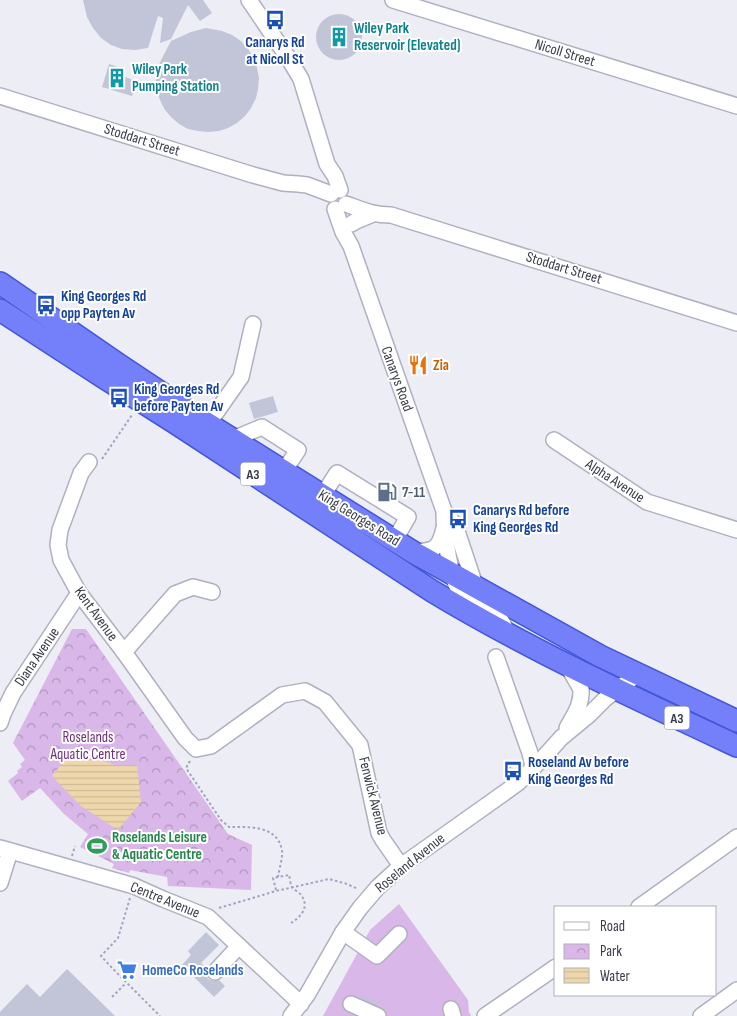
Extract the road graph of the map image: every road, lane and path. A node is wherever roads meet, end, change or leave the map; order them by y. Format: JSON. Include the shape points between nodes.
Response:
{"nodes":[{"id":1,"x":249,"y":0,"type":"edge"},
{"id":2,"x":393,"y":0,"type":"edge"},
{"id":3,"x":0,"y":96,"type":"edge"},
{"id":4,"x":737,"y":106,"type":"edge"},
{"id":5,"x":327,"y":164,"type":"junction"},
{"id":6,"x":284,"y":183,"type":"junction"},
{"id":7,"x":307,"y":185,"type":"junction"},
{"id":8,"x":338,"y":199,"type":"junction"},
{"id":9,"x":373,"y":214,"type":"junction"},
{"id":10,"x":391,"y":215,"type":"junction"},
{"id":11,"x":351,"y":224,"type":"junction"},
{"id":12,"x":352,"y":246,"type":"junction"},
{"id":13,"x":0,"y":283,"type":"edge"},
{"id":14,"x":0,"y":310,"type":"edge"},
{"id":15,"x":737,"y":323,"type":"edge"},
{"id":16,"x":253,"y":324,"type":"dead end"},
{"id":17,"x":134,"y":412,"type":"dead end"},
{"id":18,"x":208,"y":424,"type":"junction"},
{"id":19,"x":554,"y":440,"type":"dead end"},
{"id":20,"x":89,"y":462,"type":"joint"},
{"id":21,"x":444,"y":511,"type":"junction"},
{"id":22,"x":444,"y":528,"type":"junction"},
{"id":23,"x":737,"y":530,"type":"edge"},
{"id":24,"x":413,"y":552,"type":"junction"},
{"id":25,"x":452,"y":575,"type":"junction"},
{"id":26,"x":476,"y":588,"type":"junction"},
{"id":27,"x":212,"y":592,"type":"dead end"},
{"id":28,"x":79,"y":593,"type":"junction"},
{"id":29,"x":509,"y":635,"type":"junction"},
{"id":30,"x":124,"y":652,"type":"junction"},
{"id":31,"x":496,"y":657,"type":"dead end"},
{"id":32,"x":567,"y":665,"type":"junction"},
{"id":33,"x":638,"y":674,"type":"junction"},
{"id":34,"x":617,"y":689,"type":"junction"},
{"id":35,"x":734,"y":716,"type":"edge"},
{"id":36,"x":0,"y":723,"type":"edge"},
{"id":37,"x":561,"y":738,"type":"junction"},
{"id":38,"x":737,"y":746,"type":"edge"},
{"id":39,"x":196,"y":749,"type":"junction"},
{"id":40,"x":531,"y":760,"type":"junction"},
{"id":41,"x":505,"y":771,"type":"dead end"},
{"id":42,"x":737,"y":837,"type":"edge"},
{"id":43,"x":5,"y":849,"type":"edge"},
{"id":44,"x":401,"y":866,"type":"junction"},
{"id":45,"x":278,"y":877,"type":"junction"},
{"id":46,"x":0,"y":883,"type":"edge"},
{"id":47,"x":292,"y":888,"type":"junction"},
{"id":48,"x":360,"y":890,"type":"dead end"},
{"id":49,"x":276,"y":891,"type":"junction"},
{"id":50,"x":130,"y":898,"type":"dead end"},
{"id":51,"x":640,"y":906,"type":"edge"},
{"id":52,"x":219,"y":908,"type":"dead end"},
{"id":53,"x":291,"y":923,"type":"dead end"},
{"id":54,"x":343,"y":932,"type":"junction"},
{"id":55,"x":399,"y":934,"type":"dead end"},
{"id":56,"x":239,"y":946,"type":"junction"},
{"id":57,"x":554,"y":967,"type":"edge"},
{"id":58,"x":215,"y":972,"type":"dead end"},
{"id":59,"x":126,"y":983,"type":"junction"},
{"id":60,"x":737,"y":990,"type":"edge"},
{"id":61,"x":112,"y":997,"type":"dead end"},
{"id":62,"x":301,"y":1004,"type":"junction"},
{"id":63,"x":351,"y":1004,"type":"dead end"},
{"id":64,"x":487,"y":1015,"type":"edge"},
{"id":65,"x":160,"y":1016,"type":"edge"},
{"id":66,"x":291,"y":1016,"type":"edge"},
{"id":67,"x":378,"y":1016,"type":"edge"},
{"id":68,"x":701,"y":1016,"type":"edge"}],
"edges":[{"from":1,"to":5,"type":"street","name":"Canarys Road","via":[[301,79]]},
{"from":2,"to":4,"type":"street","name":"Nicoll Street"},
{"from":3,"to":6,"type":"street","name":"Stoddart Street"},
{"from":5,"to":7,"type":"street","via":[[319,179]]},
{"from":5,"to":8,"type":"street","name":"Canarys Road","via":[[326,177]]},
{"from":6,"to":7,"type":"street","name":"Stoddart Street"},
{"from":6,"to":8,"type":"street","name":"Stoddart Street","via":[[297,193]]},
{"from":7,"to":8,"type":"street","name":"Stoddart Street"},
{"from":8,"to":9,"type":"street","name":"Stoddart Street"},
{"from":8,"to":10,"type":"street","name":"Stoddart Street","via":[[382,206]]},
{"from":8,"to":11,"type":"street","name":"Canarys Road"},
{"from":8,"to":12,"type":"street","name":"Canarys Road","via":[[343,232]]},
{"from":9,"to":10,"type":"street","name":"Stoddart Street"},
{"from":9,"to":11,"type":"street","name":"Stoddart Street"},
{"from":10,"to":15,"type":"street","name":"Stoddart Street"},
{"from":11,"to":12,"type":"street","name":"Canarys Road"},
{"from":12,"to":21,"type":"street","name":"Canarys Road"},
{"from":13,"to":18,"type":"highway","name":"King Georges Road","number":"A3"},
{"from":14,"to":29,"type":"highway","name":"King Georges Road","number":"A3","via":[[432,591]]},
{"from":16,"to":18,"type":"street","via":[[241,377]]},
{"from":17,"to":20,"type":"path","via":[[103,458],[92,464]]},
{"from":18,"to":24,"type":"highway","name":"King Georges Road","number":"A3"},
{"from":19,"to":23,"type":"street","name":"Alpha Avenue","via":[[647,502]]},
{"from":20,"to":28,"type":"street","name":"Kent Avenue","via":[[81,473],[60,530],[58,545],[61,560]]},
{"from":21,"to":22,"type":"street","name":"Canarys Road"},
{"from":21,"to":26,"type":"street","name":"Canarys Road","via":[[455,525]]},
{"from":22,"to":24,"type":"street","name":"Canarys Road","via":[[442,540],[434,549]]},
{"from":22,"to":25,"type":"street","name":"Canarys Road"},
{"from":24,"to":25,"type":"highway","name":"King Georges Road","number":"A3"},
{"from":25,"to":26,"type":"highway","name":"King Georges Road","number":"A3"},
{"from":25,"to":29,"type":"street","name":"Canarys Road","via":[[458,592],[495,614]]},
{"from":26,"to":33,"type":"highway","name":"King Georges Road","number":"A3"},
{"from":27,"to":30,"type":"street","via":[[193,587],[175,594]]},
{"from":28,"to":30,"type":"street","name":"Kent Avenue"},
{"from":28,"to":36,"type":"street","name":"Diana Avenue","via":[[13,693]]},
{"from":29,"to":32,"type":"highway","name":"King Georges Road","number":"A3"},
{"from":30,"to":39,"type":"street","name":"Kent Avenue","via":[[184,738]]},
{"from":31,"to":40,"type":"street"},
{"from":32,"to":34,"type":"highway","name":"King Georges Road","number":"A3"},
{"from":32,"to":37,"type":"street","name":"Roseland Avenue","via":[[581,690],[581,701]]},
{"from":33,"to":34,"type":"street","name":"Roseland Avenue"},
{"from":33,"to":35,"type":"highway","name":"King Georges Road","number":"A3"},
{"from":34,"to":37,"type":"street","name":"Roseland Avenue"},
{"from":34,"to":38,"type":"highway","name":"King Georges Road","number":"A3"},
{"from":37,"to":40,"type":"street","name":"Roseland Avenue"},
{"from":39,"to":44,"type":"street","name":"Fenwick Avenue","via":[[211,746],[282,694],[305,691],[325,702],[360,745],[379,832]]},
{"from":39,"to":45,"type":"path","via":[[186,768],[221,820],[229,827],[268,830],[278,839],[282,851]]},
{"from":40,"to":41,"type":"path","via":[[516,761]]},
{"from":40,"to":44,"type":"street","name":"Roseland Avenue","via":[[518,783]]},
{"from":42,"to":51,"type":"street"},
{"from":43,"to":46,"type":"street"},
{"from":43,"to":56,"type":"street","name":"Centre Avenue","via":[[134,886],[208,917]]},
{"from":44,"to":54,"type":"street","name":"Roseland Avenue","via":[[373,893]]},
{"from":45,"to":47,"type":"path","via":[[289,875]]},
{"from":45,"to":49,"type":"path","via":[[273,878]]},
{"from":47,"to":48,"type":"path","via":[[329,879]]},
{"from":47,"to":49,"type":"path"},
{"from":47,"to":53,"type":"path","via":[[304,900],[305,907],[300,918]]},
{"from":49,"to":52,"type":"path"},
{"from":50,"to":59,"type":"path","via":[[118,938],[101,956]]},
{"from":54,"to":55,"type":"street","via":[[377,956]]},
{"from":54,"to":62,"type":"street","name":"Roseland Avenue"},
{"from":56,"to":58,"type":"street"},
{"from":56,"to":62,"type":"street","name":"Centre Avenue"},
{"from":57,"to":64,"type":"street"},
{"from":59,"to":61,"type":"path"},
{"from":59,"to":65,"type":"path"},
{"from":60,"to":68,"type":"street"},
{"from":62,"to":66,"type":"street","name":"Roseland Avenue"},
{"from":63,"to":67,"type":"street"}]}
